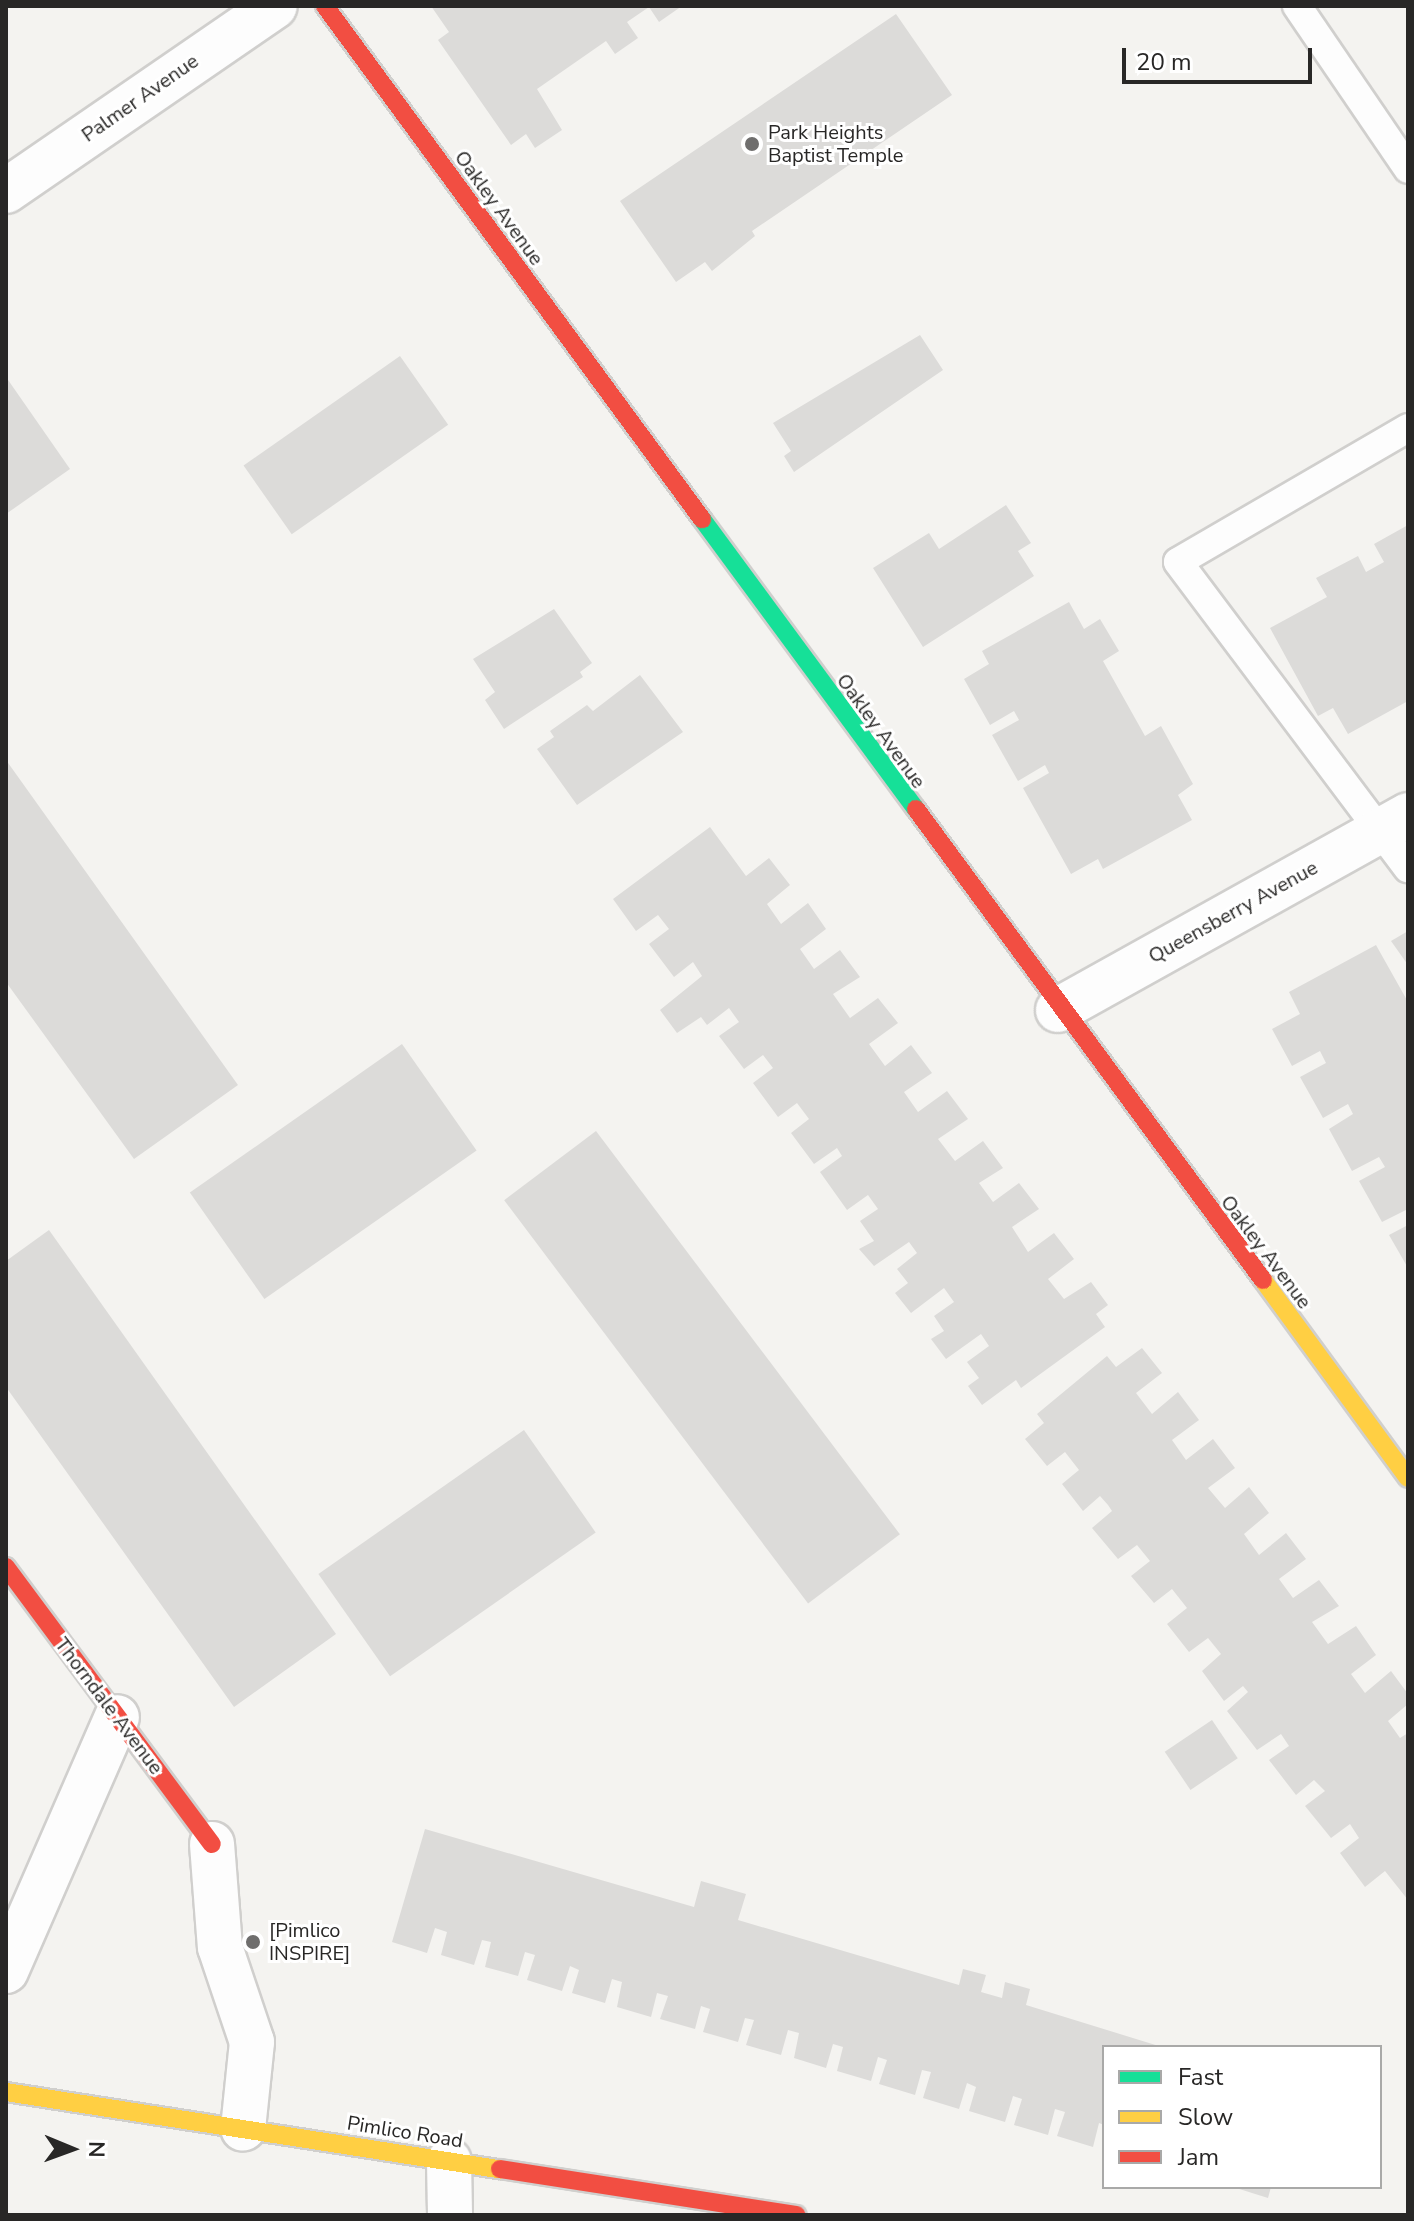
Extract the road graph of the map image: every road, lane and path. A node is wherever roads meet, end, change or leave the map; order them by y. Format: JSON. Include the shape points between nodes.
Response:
{"nodes":[{"id":1,"x":275,"y":6,"type":"edge"},
{"id":2,"x":325,"y":6,"type":"edge"},
{"id":3,"x":1297,"y":6,"type":"edge"},
{"id":4,"x":1408,"y":169,"type":"edge"},
{"id":5,"x":6,"y":191,"type":"edge"},
{"id":6,"x":1408,"y":428,"type":"edge"},
{"id":7,"x":1394,"y":823,"type":"edge"},
{"id":8,"x":1408,"y":868,"type":"edge"},
{"id":9,"x":1058,"y":1010,"type":"junction"},
{"id":10,"x":1408,"y":1478,"type":"edge"},
{"id":11,"x":6,"y":1567,"type":"edge"},
{"id":12,"x":117,"y":1717,"type":"junction"},
{"id":13,"x":212,"y":1844,"type":"joint"},
{"id":14,"x":6,"y":1971,"type":"edge"},
{"id":15,"x":6,"y":2092,"type":"edge"},
{"id":16,"x":243,"y":2129,"type":"junction"},
{"id":17,"x":449,"y":2161,"type":"junction"},
{"id":18,"x":450,"y":2215,"type":"edge"},
{"id":19,"x":796,"y":2215,"type":"edge"}],
"edges":[{"from":1,"to":5,"type":"street","name":"Palmer Avenue"},
{"from":2,"to":9,"type":"street","name":"Oakley Avenue"},
{"from":3,"to":4,"type":"lane"},
{"from":6,"to":7,"type":"lane","via":[[1178,562]]},
{"from":7,"to":8,"type":"lane"},
{"from":7,"to":9,"type":"street","name":"Queensberry Avenue"},
{"from":9,"to":10,"type":"street","name":"Oakley Avenue"},
{"from":11,"to":12,"type":"street","name":"Thorndale Avenue"},
{"from":12,"to":13,"type":"street","name":"Thorndale Avenue"},
{"from":12,"to":14,"type":"street"},
{"from":13,"to":16,"type":"street","via":[[220,1947],[252,2042]]},
{"from":15,"to":16,"type":"street","name":"Pimlico Road"},
{"from":16,"to":17,"type":"street","name":"Pimlico Road"},
{"from":17,"to":18,"type":"street"},
{"from":17,"to":19,"type":"street","name":"Pimlico Road"}]}
